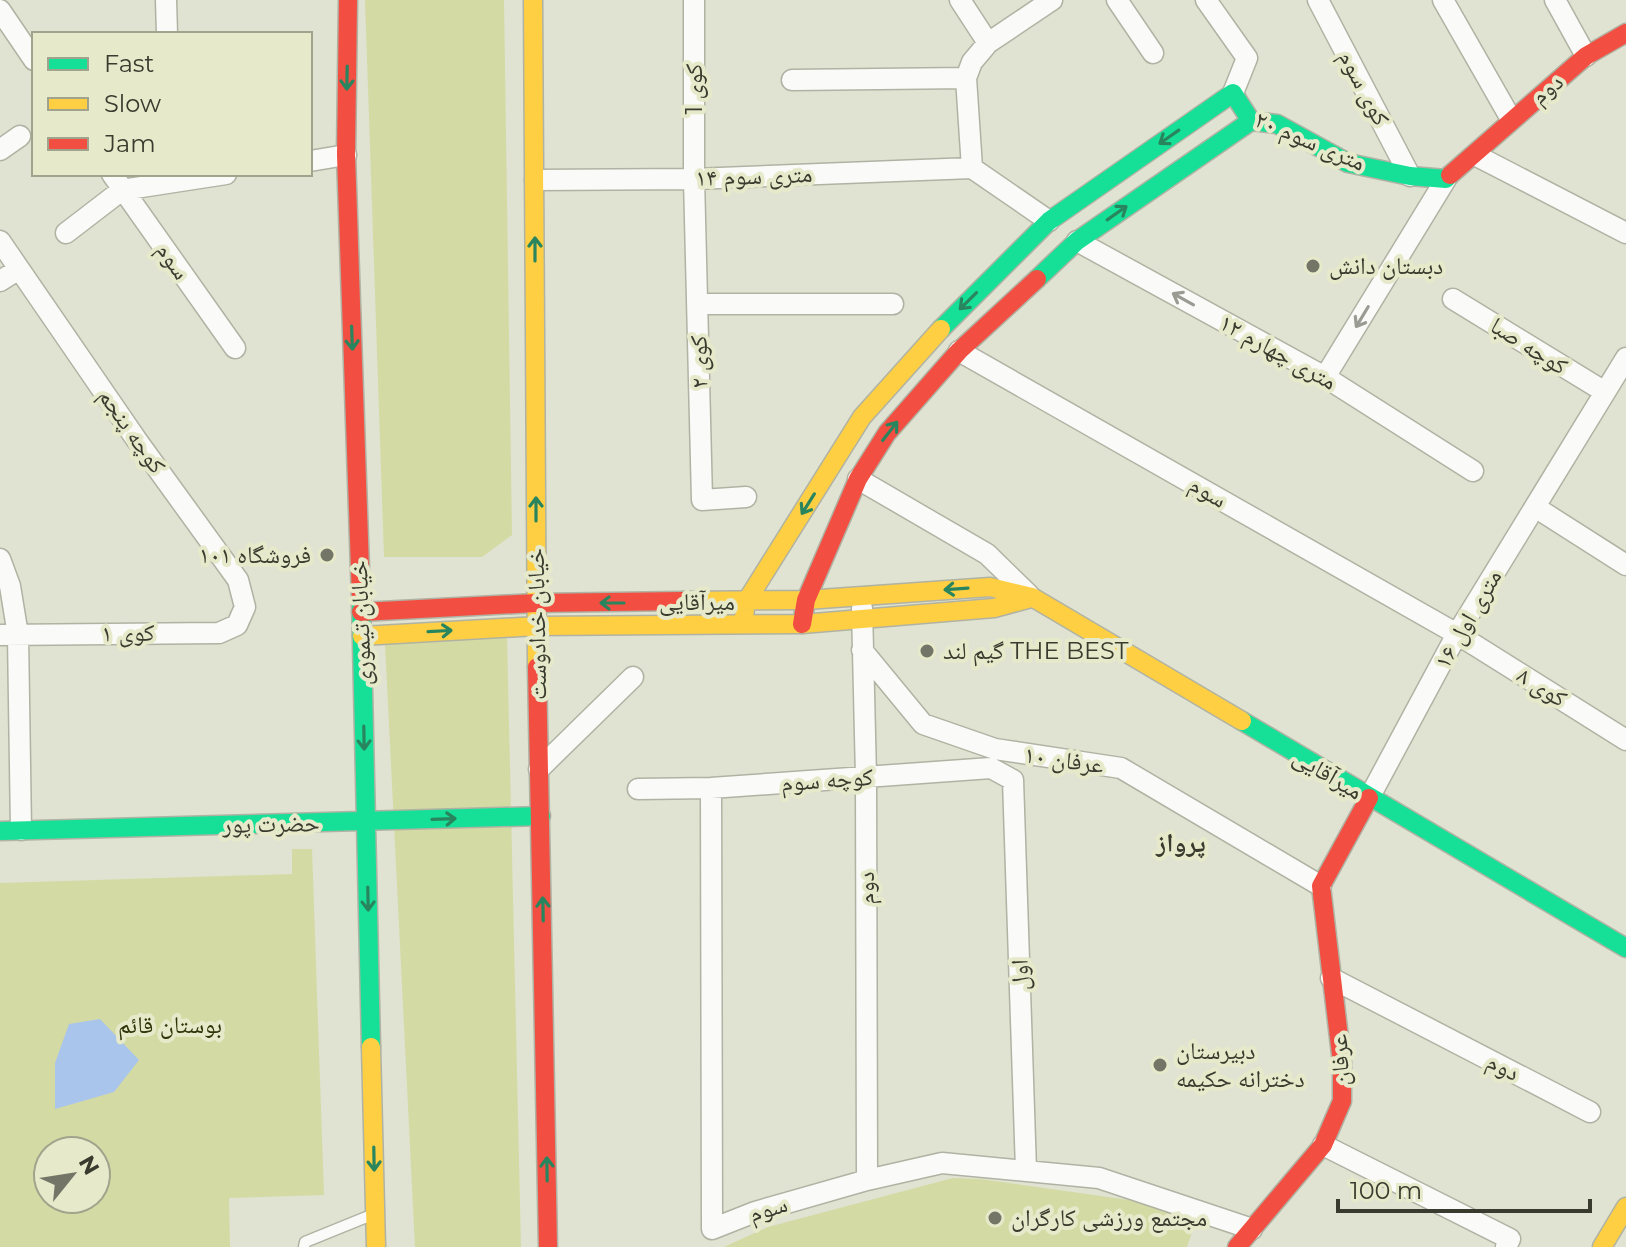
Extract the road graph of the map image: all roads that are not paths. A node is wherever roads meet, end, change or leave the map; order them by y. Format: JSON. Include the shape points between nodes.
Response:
{"nodes":[{"id":1,"x":166,"y":0,"type":"edge"},
{"id":2,"x":348,"y":0,"type":"edge"},
{"id":3,"x":533,"y":0,"type":"edge"},
{"id":4,"x":694,"y":0,"type":"edge"},
{"id":5,"x":960,"y":0,"type":"edge"},
{"id":6,"x":1052,"y":0,"type":"edge"},
{"id":7,"x":1117,"y":0,"type":"edge"},
{"id":8,"x":1206,"y":0,"type":"edge"},
{"id":9,"x":1318,"y":0,"type":"edge"},
{"id":10,"x":1443,"y":0,"type":"edge"},
{"id":11,"x":1555,"y":0,"type":"edge"},
{"id":12,"x":0,"y":10,"type":"edge"},
{"id":13,"x":167,"y":32,"type":"edge"},
{"id":14,"x":1626,"y":33,"type":"edge"},
{"id":15,"x":988,"y":43,"type":"junction"},
{"id":16,"x":1153,"y":53,"type":"dead end"},
{"id":17,"x":1586,"y":56,"type":"junction"},
{"id":18,"x":32,"y":57,"type":"edge"},
{"id":19,"x":966,"y":78,"type":"junction"},
{"id":20,"x":792,"y":80,"type":"dead end"},
{"id":21,"x":1233,"y":93,"type":"junction"},
{"id":22,"x":1511,"y":119,"type":"junction"},
{"id":23,"x":1251,"y":121,"type":"junction"},
{"id":24,"x":20,"y":136,"type":"dead end"},
{"id":25,"x":0,"y":150,"type":"edge"},
{"id":26,"x":346,"y":155,"type":"junction"},
{"id":27,"x":1475,"y":155,"type":"junction"},
{"id":28,"x":312,"y":161,"type":"edge"},
{"id":29,"x":972,"y":168,"type":"junction"},
{"id":30,"x":198,"y":176,"type":"edge"},
{"id":31,"x":1410,"y":176,"type":"junction"},
{"id":32,"x":170,"y":178,"type":"edge"},
{"id":33,"x":694,"y":179,"type":"junction"},
{"id":34,"x":1446,"y":179,"type":"junction"},
{"id":35,"x":535,"y":180,"type":"junction"},
{"id":36,"x":117,"y":182,"type":"edge"},
{"id":37,"x":1049,"y":221,"type":"junction"},
{"id":38,"x":66,"y":233,"type":"dead end"},
{"id":39,"x":1626,"y":233,"type":"edge"},
{"id":40,"x":0,"y":241,"type":"edge"},
{"id":41,"x":1077,"y":241,"type":"junction"},
{"id":42,"x":19,"y":269,"type":"junction"},
{"id":43,"x":0,"y":281,"type":"edge"},
{"id":44,"x":1453,"y":299,"type":"dead end"},
{"id":45,"x":698,"y":304,"type":"junction"},
{"id":46,"x":893,"y":304,"type":"dead end"},
{"id":47,"x":235,"y":348,"type":"dead end"},
{"id":48,"x":959,"y":351,"type":"junction"},
{"id":49,"x":1626,"y":358,"type":"edge"},
{"id":50,"x":1325,"y":377,"type":"junction"},
{"id":51,"x":1615,"y":386,"type":"edge"},
{"id":52,"x":1473,"y":471,"type":"dead end"},
{"id":53,"x":858,"y":479,"type":"junction"},
{"id":54,"x":746,"y":497,"type":"dead end"},
{"id":55,"x":1535,"y":507,"type":"junction"},
{"id":56,"x":0,"y":559,"type":"edge"},
{"id":57,"x":1626,"y":565,"type":"edge"},
{"id":58,"x":862,"y":596,"type":"junction"},
{"id":59,"x":1032,"y":597,"type":"junction"},
{"id":60,"x":806,"y":600,"type":"junction"},
{"id":61,"x":746,"y":602,"type":"junction"},
{"id":62,"x":536,"y":603,"type":"junction"},
{"id":63,"x":361,"y":612,"type":"junction"},
{"id":64,"x":861,"y":619,"type":"junction"},
{"id":65,"x":743,"y":624,"type":"junction"},
{"id":66,"x":802,"y":624,"type":"junction"},
{"id":67,"x":237,"y":625,"type":"joint"},
{"id":68,"x":537,"y":626,"type":"junction"},
{"id":69,"x":1457,"y":634,"type":"junction"},
{"id":70,"x":9,"y":635,"type":"edge"},
{"id":71,"x":362,"y":636,"type":"junction"},
{"id":72,"x":862,"y":650,"type":"junction"},
{"id":73,"x":633,"y":677,"type":"dead end"},
{"id":74,"x":1626,"y":740,"type":"edge"},
{"id":75,"x":539,"y":769,"type":"junction"},
{"id":76,"x":866,"y":777,"type":"junction"},
{"id":77,"x":1013,"y":780,"type":"joint"},
{"id":78,"x":711,"y":788,"type":"junction"},
{"id":79,"x":638,"y":789,"type":"dead end"},
{"id":80,"x":1369,"y":798,"type":"junction"},
{"id":81,"x":541,"y":816,"type":"junction"},
{"id":82,"x":366,"y":821,"type":"junction"},
{"id":83,"x":21,"y":830,"type":"junction"},
{"id":84,"x":0,"y":831,"type":"edge"},
{"id":85,"x":1321,"y":886,"type":"junction"},
{"id":86,"x":1626,"y":948,"type":"edge"},
{"id":87,"x":1331,"y":978,"type":"junction"},
{"id":88,"x":1590,"y":1112,"type":"dead end"},
{"id":89,"x":1323,"y":1145,"type":"junction"},
{"id":90,"x":1026,"y":1170,"type":"junction"},
{"id":91,"x":867,"y":1180,"type":"junction"},
{"id":92,"x":1626,"y":1207,"type":"edge"},
{"id":93,"x":376,"y":1214,"type":"junction"},
{"id":94,"x":1252,"y":1229,"type":"junction"},
{"id":95,"x":304,"y":1247,"type":"edge"},
{"id":96,"x":376,"y":1247,"type":"edge"},
{"id":97,"x":548,"y":1247,"type":"edge"},
{"id":98,"x":1237,"y":1247,"type":"edge"},
{"id":99,"x":1506,"y":1247,"type":"edge"},
{"id":100,"x":1602,"y":1247,"type":"edge"}],
"edges":[{"from":1,"to":13,"type":"street"},
{"from":2,"to":26,"type":"street","name":"خیابان تیموری","one_way":true},
{"from":3,"to":35,"type":"street","name":"خیابان خدادوست"},
{"from":4,"to":33,"type":"street","name":"کوی 1"},
{"from":5,"to":15,"type":"street"},
{"from":6,"to":15,"type":"street"},
{"from":7,"to":16,"type":"street"},
{"from":8,"to":21,"type":"street","via":[[1247,58]]},
{"from":9,"to":31,"type":"street","name":"کوی سوم"},
{"from":10,"to":22,"type":"street"},
{"from":11,"to":17,"type":"street"},
{"from":12,"to":18,"type":"street"},
{"from":14,"to":17,"type":"street","name":"دوم"},
{"from":15,"to":19,"type":"street"},
{"from":17,"to":22,"type":"street","name":"دوم"},
{"from":19,"to":20,"type":"street"},
{"from":19,"to":29,"type":"street"},
{"from":21,"to":23,"type":"street","name":"۲۰ متری سوم"},
{"from":21,"to":37,"type":"street","one_way":true},
{"from":22,"to":27,"type":"street","name":"دوم"},
{"from":23,"to":31,"type":"street","name":"۲۰ متری سوم","via":[[1277,124],[1348,163]]},
{"from":41,"to":23,"type":"street","one_way":true},
{"from":24,"to":25,"type":"street"},
{"from":26,"to":28,"type":"street"},
{"from":26,"to":63,"type":"street","name":"خیابان تیموری","one_way":true},
{"from":27,"to":34,"type":"street","name":"دوم"},
{"from":27,"to":39,"type":"street"},
{"from":29,"to":33,"type":"street","name":"۱۴ متری سوم"},
{"from":29,"to":37,"type":"street"},
{"from":30,"to":32,"type":"street"},
{"from":31,"to":34,"type":"street","name":"۲۰ متری سوم"},
{"from":32,"to":36,"type":"street"},
{"from":33,"to":35,"type":"street","name":"۱۴ متری سوم"},
{"from":33,"to":45,"type":"street","name":"کوی ۲"},
{"from":34,"to":50,"type":"street","one_way":true},
{"from":62,"to":35,"type":"street","name":"خیابان خدادوست","one_way":true},
{"from":36,"to":38,"type":"street"},
{"from":36,"to":47,"type":"street","name":"سوم"},
{"from":37,"to":61,"type":"street","one_way":true,"via":[[862,417]]},
{"from":40,"to":42,"type":"street","name":"کوچه پنجم"},
{"from":41,"to":48,"type":"street"},
{"from":50,"to":41,"type":"street","name":"۱۲ متری چهارم","one_way":true},
{"from":42,"to":43,"type":"street"},
{"from":42,"to":67,"type":"street","name":"کوچه پنجم","via":[[238,580],[245,607]]},
{"from":44,"to":51,"type":"street","name":"کوچه صبا"},
{"from":45,"to":46,"type":"street"},
{"from":45,"to":54,"type":"street","name":"کوی ۲","via":[[702,500]]},
{"from":53,"to":48,"type":"street","one_way":true,"via":[[887,433]]},
{"from":48,"to":69,"type":"street","name":"سوم"},
{"from":49,"to":51,"type":"street","name":"۱۶ متری اول"},
{"from":50,"to":52,"type":"street","name":"۱۲ متری چهارم"},
{"from":51,"to":55,"type":"street","name":"۱۶ متری اول"},
{"from":53,"to":59,"type":"street","via":[[987,554]]},
{"from":53,"to":60,"type":"street"},
{"from":55,"to":57,"type":"street"},
{"from":55,"to":69,"type":"street","name":"۱۶ متری اول"},
{"from":56,"to":70,"type":"street","via":[[10,586]]},
{"from":59,"to":58,"type":"street","name":"میرآقایی","one_way":true,"via":[[990,587]]},
{"from":58,"to":60,"type":"street","name":"میرآقایی"},
{"from":58,"to":64,"type":"street","name":"دوم"},
{"from":59,"to":64,"type":"street","name":"میرآقایی","via":[[994,608]]},
{"from":59,"to":80,"type":"street","name":"میرآقایی"},
{"from":60,"to":61,"type":"street","name":"میرآقایی"},
{"from":60,"to":66,"type":"street"},
{"from":61,"to":62,"type":"street","name":"میرآقایی","one_way":true},
{"from":61,"to":65,"type":"street"},
{"from":62,"to":63,"type":"street","name":"میرآقایی"},
{"from":62,"to":68,"type":"street","name":"خیابان خدادوست"},
{"from":63,"to":71,"type":"street","name":"خیابان تیموری"},
{"from":64,"to":66,"type":"street","name":"میرآقایی"},
{"from":64,"to":72,"type":"street","name":"دوم"},
{"from":65,"to":66,"type":"street","name":"میرآقایی"},
{"from":65,"to":68,"type":"street","name":"میرآقایی"},
{"from":67,"to":70,"type":"street","name":"کوی ۱","via":[[219,633]]},
{"from":71,"to":68,"type":"street","name":"میرآقایی","one_way":true},
{"from":68,"to":75,"type":"street","name":"خیابان خدادوست"},
{"from":69,"to":74,"type":"street","name":"کوی ۸"},
{"from":69,"to":80,"type":"street","name":"۱۶ متری اول"},
{"from":70,"to":83,"type":"street"},
{"from":71,"to":82,"type":"street","name":"خیابان تیموری","one_way":true},
{"from":72,"to":76,"type":"street","name":"دوم"},
{"from":72,"to":85,"type":"street","name":"عرفان ۱۰","via":[[923,724],[995,749],[1121,768]]},
{"from":73,"to":75,"type":"street"},
{"from":75,"to":81,"type":"street","name":"خیابان خدادوست"},
{"from":76,"to":77,"type":"street","name":"کوچه سوم","via":[[991,768]]},
{"from":76,"to":78,"type":"street","name":"کوچه سوم"},
{"from":76,"to":91,"type":"street","name":"دوم"},
{"from":77,"to":90,"type":"street","name":"اول"},
{"from":78,"to":79,"type":"street","name":"کوچه سوم"},
{"from":78,"to":91,"type":"street","name":"سوم","via":[[712,1229]]},
{"from":80,"to":85,"type":"street","name":"۱۶ متری اول"},
{"from":80,"to":86,"type":"street","name":"میرآقایی"},
{"from":82,"to":81,"type":"street","name":"حضرت پور","one_way":true},
{"from":97,"to":81,"type":"street","name":"خیابان خدادوست","one_way":true},
{"from":82,"to":83,"type":"street","name":"حضرت پور"},
{"from":82,"to":93,"type":"street","name":"خیابان تیموری","one_way":true},
{"from":83,"to":84,"type":"street","name":"حضرت پور"},
{"from":85,"to":87,"type":"street","name":"عرفان"},
{"from":87,"to":88,"type":"street","name":"دوم"},
{"from":87,"to":89,"type":"street","name":"عرفان","via":[[1342,1101]]},
{"from":89,"to":94,"type":"street","name":"عرفان"},
{"from":89,"to":99,"type":"street","via":[[1510,1239]]},
{"from":90,"to":91,"type":"street","name":"سوم","via":[[942,1163]]},
{"from":90,"to":94,"type":"street","name":"سوم","via":[[1099,1178]]},
{"from":92,"to":100,"type":"street"},
{"from":93,"to":95,"type":"lane","via":[[305,1242]]},
{"from":93,"to":96,"type":"street","name":"خیابان تیموری"},
{"from":94,"to":98,"type":"street","name":"عرفان"}]}
